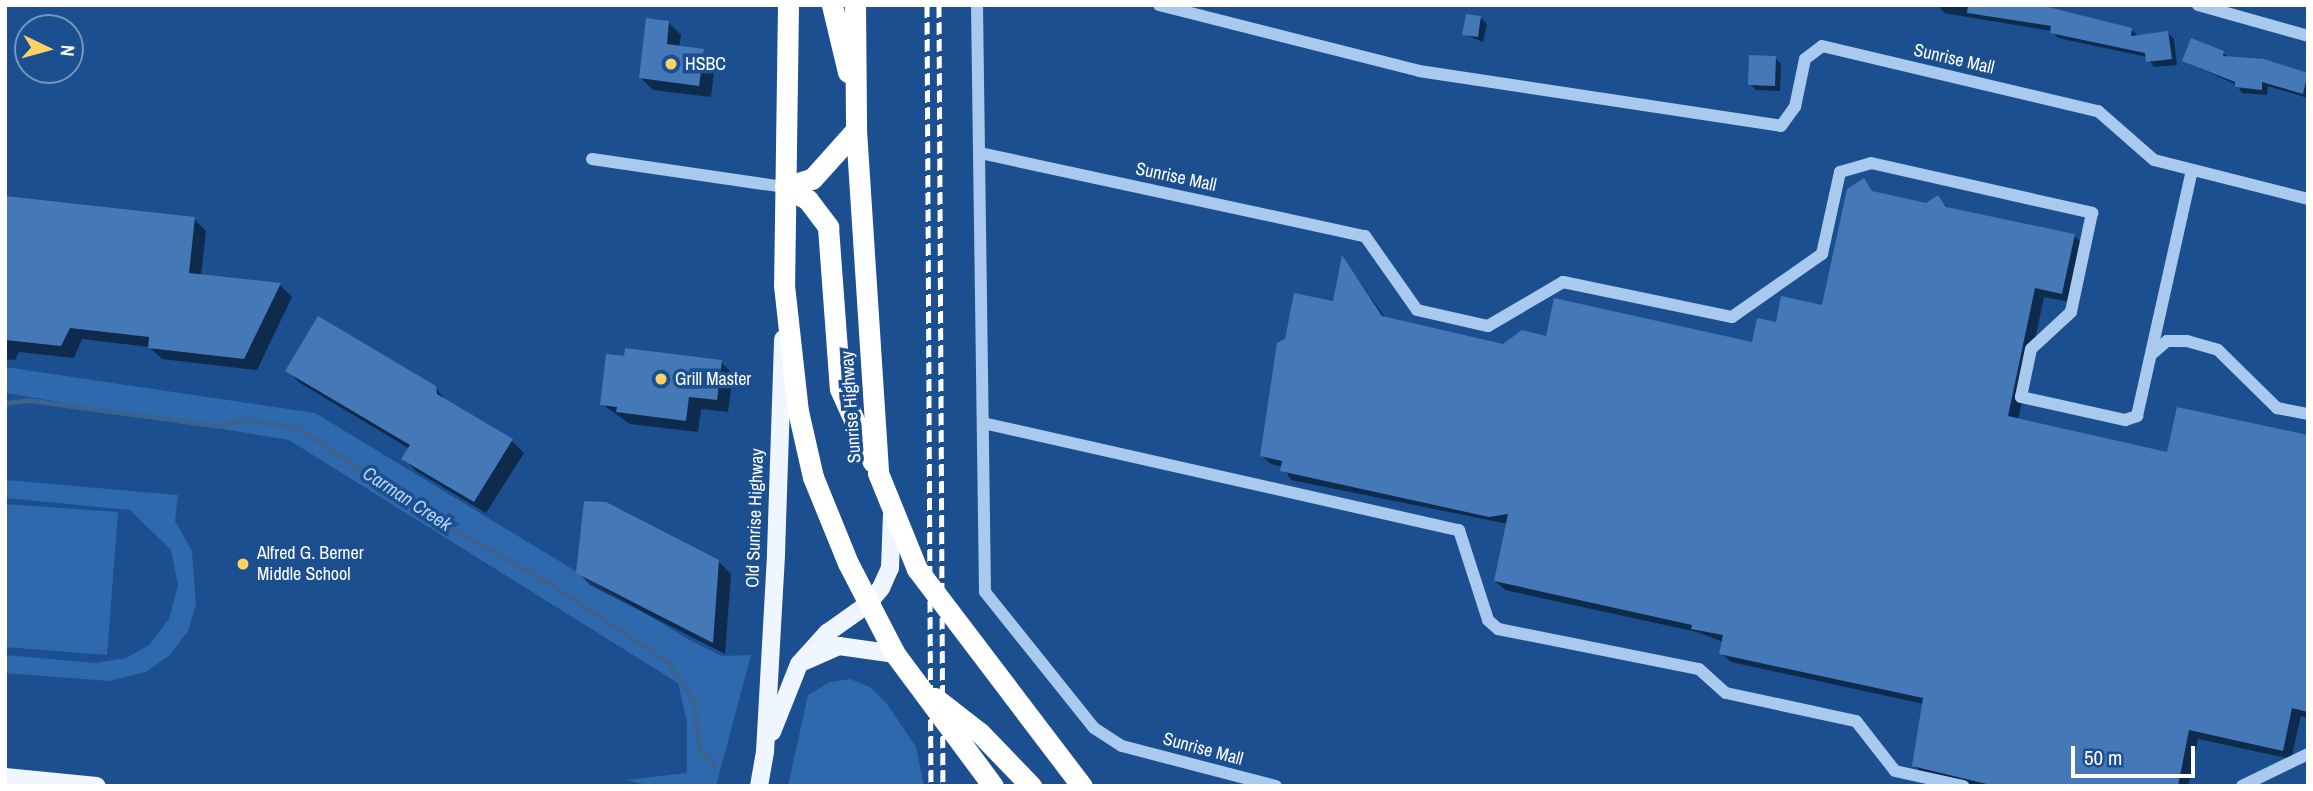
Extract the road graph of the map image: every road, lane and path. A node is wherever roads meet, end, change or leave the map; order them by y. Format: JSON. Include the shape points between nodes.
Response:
{"nodes":[{"id":1,"x":788,"y":5,"type":"edge"},
{"id":2,"x":832,"y":5,"type":"edge"},
{"id":3,"x":855,"y":5,"type":"edge"},
{"id":4,"x":978,"y":5,"type":"edge"},
{"id":5,"x":1159,"y":5,"type":"edge"},
{"id":6,"x":2198,"y":5,"type":"edge"},
{"id":7,"x":2308,"y":36,"type":"edge"},
{"id":8,"x":855,"y":97,"type":"junction"},
{"id":9,"x":856,"y":130,"type":"junction"},
{"id":10,"x":980,"y":153,"type":"junction"},
{"id":11,"x":592,"y":159,"type":"dead end"},
{"id":12,"x":2192,"y":170,"type":"junction"},
{"id":13,"x":785,"y":187,"type":"junction"},
{"id":14,"x":2308,"y":199,"type":"edge"},
{"id":15,"x":784,"y":285,"type":"junction"},
{"id":16,"x":2153,"y":353,"type":"junction"},
{"id":17,"x":2308,"y":414,"type":"edge"},
{"id":18,"x":983,"y":423,"type":"junction"},
{"id":19,"x":878,"y":473,"type":"junction"},
{"id":20,"x":891,"y":505,"type":"junction"},
{"id":21,"x":868,"y":604,"type":"junction"},
{"id":22,"x":895,"y":654,"type":"junction"},
{"id":23,"x":799,"y":664,"type":"junction"},
{"id":24,"x":911,"y":679,"type":"junction"},
{"id":25,"x":765,"y":752,"type":"junction"},
{"id":26,"x":2308,"y":754,"type":"edge"},
{"id":27,"x":5,"y":777,"type":"edge"},
{"id":28,"x":97,"y":786,"type":"edge"},
{"id":29,"x":759,"y":786,"type":"edge"},
{"id":30,"x":993,"y":786,"type":"edge"},
{"id":31,"x":1031,"y":786,"type":"edge"},
{"id":32,"x":1082,"y":786,"type":"edge"},
{"id":33,"x":1276,"y":786,"type":"edge"},
{"id":34,"x":1964,"y":786,"type":"edge"},
{"id":35,"x":2242,"y":786,"type":"edge"}],
"edges":[{"from":1,"to":13,"type":"highway"},
{"from":2,"to":8,"type":"highway"},
{"from":3,"to":8,"type":"highway","name":"Sunrise Highway"},
{"from":4,"to":10,"type":"street","name":"Sunrise Mall"},
{"from":5,"to":12,"type":"street","name":"Sunrise Mall","via":[[1419,71],[1781,126],[1795,107],[1805,59],[1822,46],[2098,111],[2154,160]]},
{"from":6,"to":7,"type":"street"},
{"from":8,"to":9,"type":"highway","name":"Sunrise Highway"},
{"from":9,"to":13,"type":"highway","via":[[813,179]]},
{"from":9,"to":19,"type":"highway","name":"Sunrise Highway"},
{"from":10,"to":16,"type":"street","name":"Sunrise Mall","via":[[1365,236],[1417,310],[1488,326],[1563,282],[1732,317],[1822,254],[1840,172],[1871,163],[2092,213],[2071,312],[2031,349],[2021,397],[2126,420],[2137,416]]},
{"from":10,"to":18,"type":"street","name":"Sunrise Mall"},
{"from":11,"to":13,"type":"street"},
{"from":12,"to":14,"type":"street"},
{"from":12,"to":16,"type":"street"},
{"from":13,"to":15,"type":"highway"},
{"from":13,"to":19,"type":"highway","via":[[808,200],[828,227],[840,389]]},
{"from":15,"to":21,"type":"highway","via":[[798,411],[813,477]]},
{"from":15,"to":25,"type":"main road","name":"Old Sunrise Highway"},
{"from":16,"to":17,"type":"street","via":[[2167,341],[2218,350],[2277,408]]},
{"from":18,"to":33,"type":"street","name":"Sunrise Mall","via":[[985,592],[1094,728],[1122,746]]},
{"from":18,"to":34,"type":"street","via":[[1459,530],[1488,620],[1498,629],[1699,669],[1726,693],[1856,721],[1895,771]]},
{"from":19,"to":20,"type":"highway","name":"Sunrise Highway"},
{"from":20,"to":21,"type":"main road","name":"Old Sunrise Highway","via":[[890,569]]},
{"from":20,"to":32,"type":"highway","name":"Sunrise Highway","via":[[917,569]]},
{"from":21,"to":22,"type":"highway"},
{"from":21,"to":23,"type":"main road","name":"Old Sunrise Highway","via":[[827,633]]},
{"from":22,"to":23,"type":"main road","via":[[839,646]]},
{"from":22,"to":24,"type":"highway"},
{"from":23,"to":25,"type":"main road","name":"Old Sunrise Highway"},
{"from":24,"to":30,"type":"highway"},
{"from":24,"to":31,"type":"highway","via":[[980,733]]},
{"from":25,"to":29,"type":"main road","name":"Old Sunrise Highway"},
{"from":26,"to":35,"type":"street"},
{"from":27,"to":28,"type":"main road"}]}
